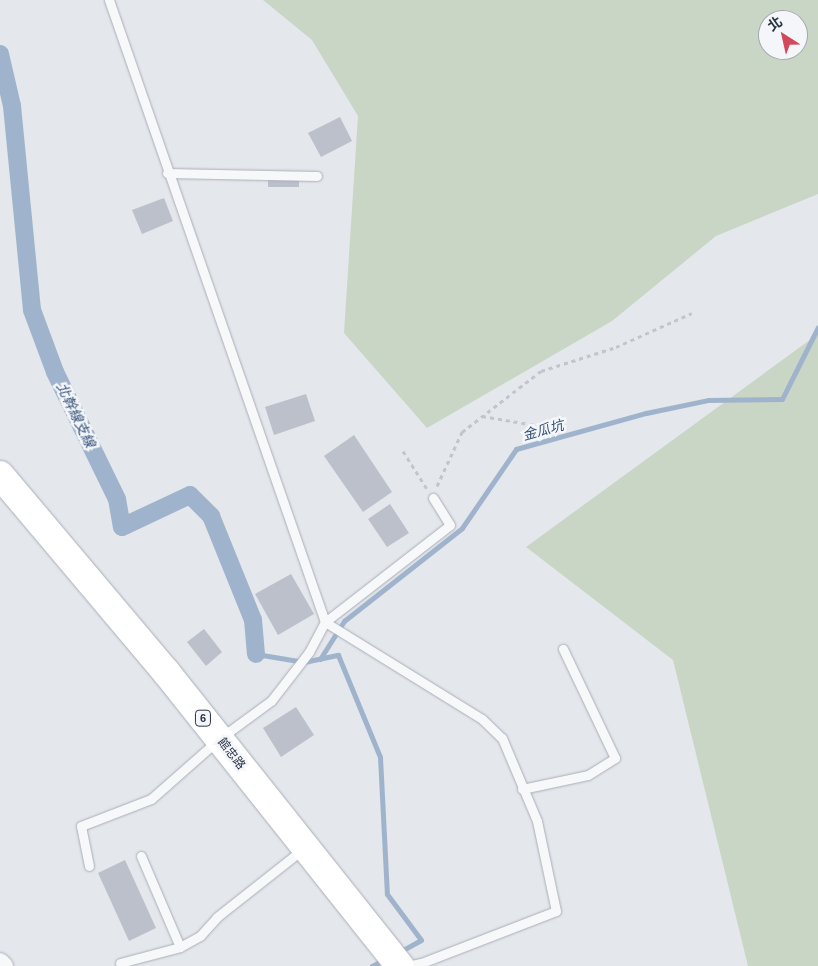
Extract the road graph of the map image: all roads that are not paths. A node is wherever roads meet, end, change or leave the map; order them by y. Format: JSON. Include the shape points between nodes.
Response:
{"nodes":[{"id":1,"x":109,"y":0,"type":"edge"},
{"id":2,"x":167,"y":173,"type":"junction"},
{"id":3,"x":316,"y":176,"type":"dead end"},
{"id":4,"x":0,"y":475,"type":"edge"},
{"id":5,"x":433,"y":498,"type":"road end"},
{"id":6,"x":324,"y":622,"type":"junction"},
{"id":7,"x":563,"y":649,"type":"dead end"},
{"id":8,"x":219,"y":739,"type":"junction"},
{"id":9,"x":522,"y":789,"type":"junction"},
{"id":10,"x":305,"y":847,"type":"junction"},
{"id":11,"x":141,"y":856,"type":"dead end"},
{"id":12,"x":89,"y":866,"type":"dead end"},
{"id":13,"x":180,"y":947,"type":"junction"},
{"id":14,"x":0,"y":962,"type":"edge"},
{"id":15,"x":120,"y":963,"type":"dead end"},
{"id":16,"x":4,"y":966,"type":"edge"},
{"id":17,"x":400,"y":966,"type":"edge"},
{"id":18,"x":405,"y":966,"type":"edge"}],
"edges":[{"from":1,"to":2,"type":"lane"},
{"from":2,"to":3,"type":"lane"},
{"from":2,"to":6,"type":"lane"},
{"from":4,"to":8,"type":"main road","name":"館忠路","number":"6"},
{"from":5,"to":6,"type":"lane","via":[[450,525]]},
{"from":6,"to":8,"type":"lane","via":[[308,652],[271,701]]},
{"from":6,"to":9,"type":"lane","via":[[482,719],[502,738]]},
{"from":7,"to":9,"type":"lane","via":[[615,758],[588,775]]},
{"from":8,"to":10,"type":"main road","name":"館忠路","number":"6"},
{"from":8,"to":12,"type":"lane","via":[[151,799],[81,826]]},
{"from":9,"to":18,"type":"lane","via":[[537,821],[556,911],[421,963]]},
{"from":10,"to":13,"type":"lane","via":[[217,917],[200,936]]},
{"from":10,"to":17,"type":"main road","name":"館忠路","number":"6"},
{"from":11,"to":13,"type":"lane"},
{"from":13,"to":15,"type":"lane"},
{"from":14,"to":16,"type":"street"}]}
